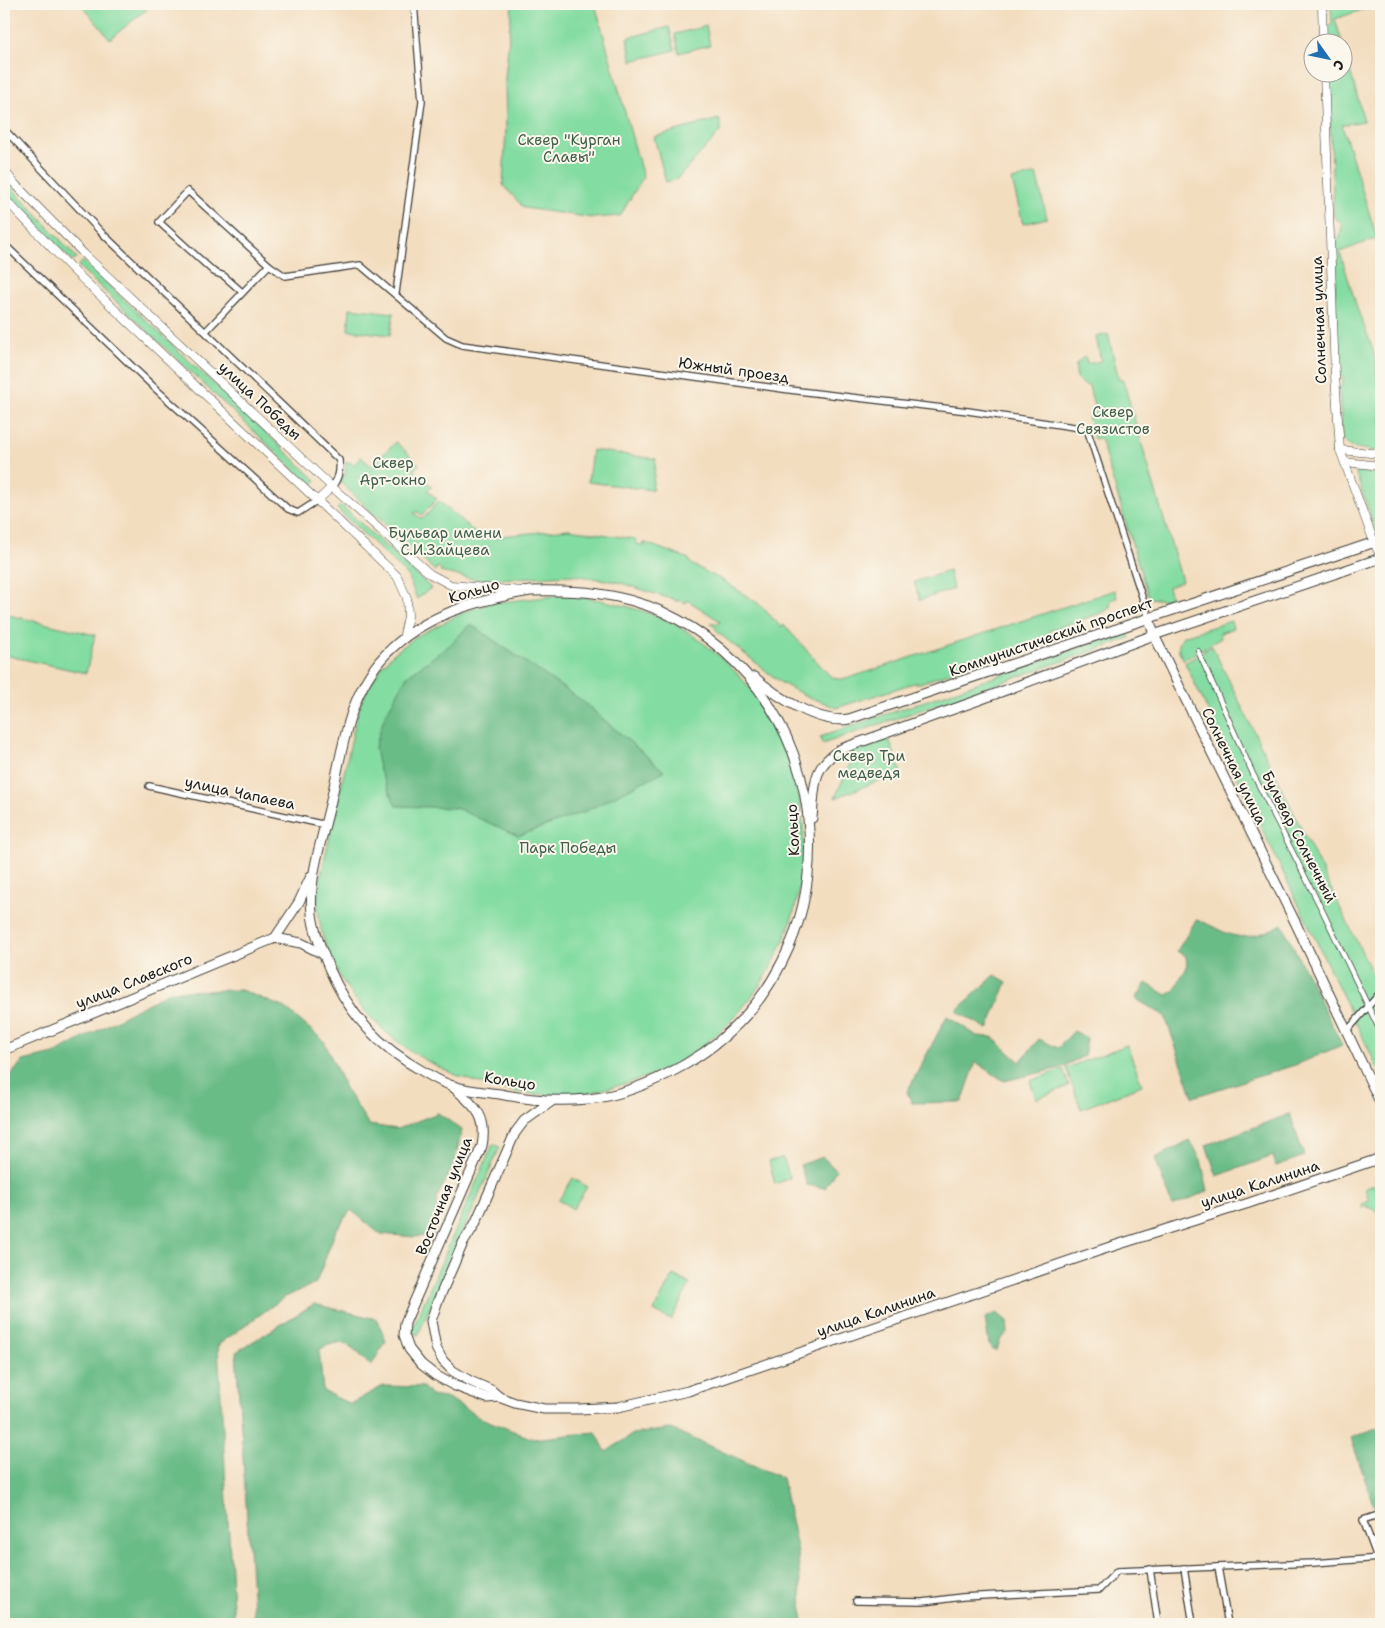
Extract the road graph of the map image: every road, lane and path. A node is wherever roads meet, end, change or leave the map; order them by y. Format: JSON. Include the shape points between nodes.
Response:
{"nodes":[{"id":1,"x":414,"y":4,"type":"edge"},
{"id":2,"x":1322,"y":4,"type":"edge"},
{"id":3,"x":1323,"y":32,"type":"edge"},
{"id":4,"x":1324,"y":82,"type":"edge"},
{"id":5,"x":4,"y":129,"type":"edge"},
{"id":6,"x":4,"y":170,"type":"edge"},
{"id":7,"x":4,"y":198,"type":"edge"},
{"id":8,"x":4,"y":244,"type":"edge"},
{"id":9,"x":269,"y":265,"type":"junction"},
{"id":10,"x":242,"y":292,"type":"junction"},
{"id":11,"x":396,"y":293,"type":"junction"},
{"id":12,"x":206,"y":331,"type":"junction"},
{"id":13,"x":1087,"y":429,"type":"joint"},
{"id":14,"x":1340,"y":450,"type":"junction"},
{"id":15,"x":1381,"y":454,"type":"edge"},
{"id":16,"x":1345,"y":462,"type":"junction"},
{"id":17,"x":1381,"y":466,"type":"edge"},
{"id":18,"x":332,"y":487,"type":"junction"},
{"id":19,"x":318,"y":500,"type":"junction"},
{"id":20,"x":1377,"y":541,"type":"edge"},
{"id":21,"x":1381,"y":558,"type":"edge"},
{"id":22,"x":530,"y":591,"type":"junction"},
{"id":23,"x":1149,"y":618,"type":"junction"},
{"id":24,"x":1154,"y":635,"type":"junction"},
{"id":25,"x":403,"y":639,"type":"junction"},
{"id":26,"x":1198,"y":651,"type":"dead end"},
{"id":27,"x":738,"y":665,"type":"junction"},
{"id":28,"x":149,"y":786,"type":"dead end"},
{"id":29,"x":326,"y":825,"type":"junction"},
{"id":30,"x":810,"y":831,"type":"junction"},
{"id":31,"x":315,"y":868,"type":"junction"},
{"id":32,"x":275,"y":938,"type":"junction"},
{"id":33,"x":323,"y":954,"type":"junction"},
{"id":34,"x":1381,"y":992,"type":"edge"},
{"id":35,"x":1369,"y":1006,"type":"junction"},
{"id":36,"x":1347,"y":1031,"type":"junction"},
{"id":37,"x":1381,"y":1033,"type":"edge"},
{"id":38,"x":4,"y":1050,"type":"edge"},
{"id":39,"x":452,"y":1086,"type":"junction"},
{"id":40,"x":552,"y":1101,"type":"junction"},
{"id":41,"x":1381,"y":1104,"type":"edge"},
{"id":42,"x":1381,"y":1158,"type":"edge"},
{"id":43,"x":405,"y":1323,"type":"joint"},
{"id":44,"x":499,"y":1397,"type":"junction"},
{"id":45,"x":1381,"y":1514,"type":"edge"},
{"id":46,"x":1380,"y":1559,"type":"edge"},
{"id":47,"x":1218,"y":1567,"type":"junction"},
{"id":48,"x":1184,"y":1568,"type":"junction"},
{"id":49,"x":1381,"y":1568,"type":"edge"},
{"id":50,"x":1150,"y":1569,"type":"junction"},
{"id":51,"x":856,"y":1601,"type":"dead end"},
{"id":52,"x":1158,"y":1624,"type":"edge"},
{"id":53,"x":1193,"y":1624,"type":"edge"},
{"id":54,"x":1228,"y":1624,"type":"edge"}],
"edges":[{"from":1,"to":11,"type":"street","via":[[422,101]]},
{"from":2,"to":3,"type":"street"},
{"from":4,"to":14,"type":"street","name":"Солнечная улица"},
{"from":5,"to":12,"type":"street","via":[[101,232]]},
{"from":6,"to":18,"type":"street","name":"улица Победы","via":[[84,254]]},
{"from":7,"to":19,"type":"street","via":[[72,270]]},
{"from":8,"to":19,"type":"street","via":[[288,509],[298,513]]},
{"from":9,"to":10,"type":"street"},
{"from":9,"to":10,"type":"street","name":"Южный проезд","via":[[188,191],[159,222],[214,272],[224,276]]},
{"from":9,"to":11,"type":"street","name":"Южный проезд","via":[[285,276],[360,265]]},
{"from":10,"to":12,"type":"street"},
{"from":11,"to":13,"type":"street","name":"Южный проезд","via":[[449,340],[462,344]]},
{"from":12,"to":18,"type":"street","via":[[339,460],[340,470]]},
{"from":13,"to":23,"type":"street","name":"Солнечная улица"},
{"from":14,"to":15,"type":"street"},
{"from":14,"to":16,"type":"street","name":"Солнечная улица"},
{"from":16,"to":17,"type":"street"},
{"from":16,"to":20,"type":"street","name":"Солнечная улица"},
{"from":18,"to":19,"type":"street"},
{"from":18,"to":22,"type":"street","name":"улица Победы","via":[[430,574],[451,585]]},
{"from":19,"to":25,"type":"street","via":[[396,576],[407,598],[408,616]]},
{"from":20,"to":21,"type":"street","name":"Солнечная улица"},
{"from":20,"to":23,"type":"main road","name":"Коммунистический проспект"},
{"from":21,"to":24,"type":"main road","name":"Коммунистический проспект"},
{"from":22,"to":25,"type":"main road","name":"Кольцо","via":[[462,607]]},
{"from":22,"to":27,"type":"main road","name":"Кольцо","via":[[583,591],[622,598],[659,610],[702,634]]},
{"from":23,"to":24,"type":"main road","name":"Солнечная улица"},
{"from":23,"to":27,"type":"main road","name":"Коммунистический проспект","via":[[842,721],[828,719],[795,704]]},
{"from":24,"to":30,"type":"main road","name":"Коммунистический проспект","via":[[841,749],[822,766],[815,784]]},
{"from":24,"to":36,"type":"main road","name":"Солнечная улица"},
{"from":25,"to":29,"type":"main road","name":"Кольцо","via":[[372,670],[359,691],[345,735]]},
{"from":26,"to":35,"type":"street","name":"Бульвар Солнечный","via":[[1253,774]]},
{"from":27,"to":30,"type":"main road","name":"Кольцо","via":[[784,728],[800,772]]},
{"from":28,"to":29,"type":"street","name":"улица Чапаева"},
{"from":29,"to":31,"type":"main road","name":"Кольцо"},
{"from":30,"to":40,"type":"main road","name":"Кольцо","via":[[808,872],[793,939],[762,994],[738,1024],[696,1058],[649,1083],[605,1097]]},
{"from":31,"to":32,"type":"main road","via":[[299,902]]},
{"from":31,"to":33,"type":"main road","name":"Кольцо","via":[[312,911]]},
{"from":32,"to":33,"type":"main road","via":[[301,943]]},
{"from":32,"to":38,"type":"main road","name":"улица Славского"},
{"from":33,"to":39,"type":"main road","name":"Кольцо","via":[[337,987],[369,1033],[397,1056]]},
{"from":34,"to":35,"type":"street"},
{"from":35,"to":36,"type":"street"},
{"from":35,"to":37,"type":"street","name":"Бульвар Солнечный"},
{"from":36,"to":41,"type":"main road","name":"Солнечная улица"},
{"from":39,"to":40,"type":"main road","name":"Кольцо"},
{"from":39,"to":43,"type":"main road","name":"Восточная улица","via":[[474,1106],[482,1119],[482,1146]]},
{"from":40,"to":44,"type":"main road","via":[[524,1121],[515,1133],[475,1224],[463,1243],[431,1321],[436,1348],[443,1361],[453,1371]]},
{"from":42,"to":44,"type":"main road","name":"улица Калинина","via":[[688,1391],[618,1408],[544,1409]]},
{"from":43,"to":44,"type":"main road","name":"улица Калинина","via":[[404,1335],[409,1348],[421,1364],[453,1385],[487,1398]]},
{"from":45,"to":46,"type":"street","via":[[1363,1520]]},
{"from":46,"to":47,"type":"street"},
{"from":46,"to":49,"type":"street"},
{"from":47,"to":48,"type":"street"},
{"from":47,"to":54,"type":"street"},
{"from":48,"to":50,"type":"street"},
{"from":48,"to":53,"type":"street"},
{"from":50,"to":51,"type":"street","via":[[1116,1570],[1099,1590],[962,1596],[923,1602]]},
{"from":50,"to":52,"type":"street"}]}
